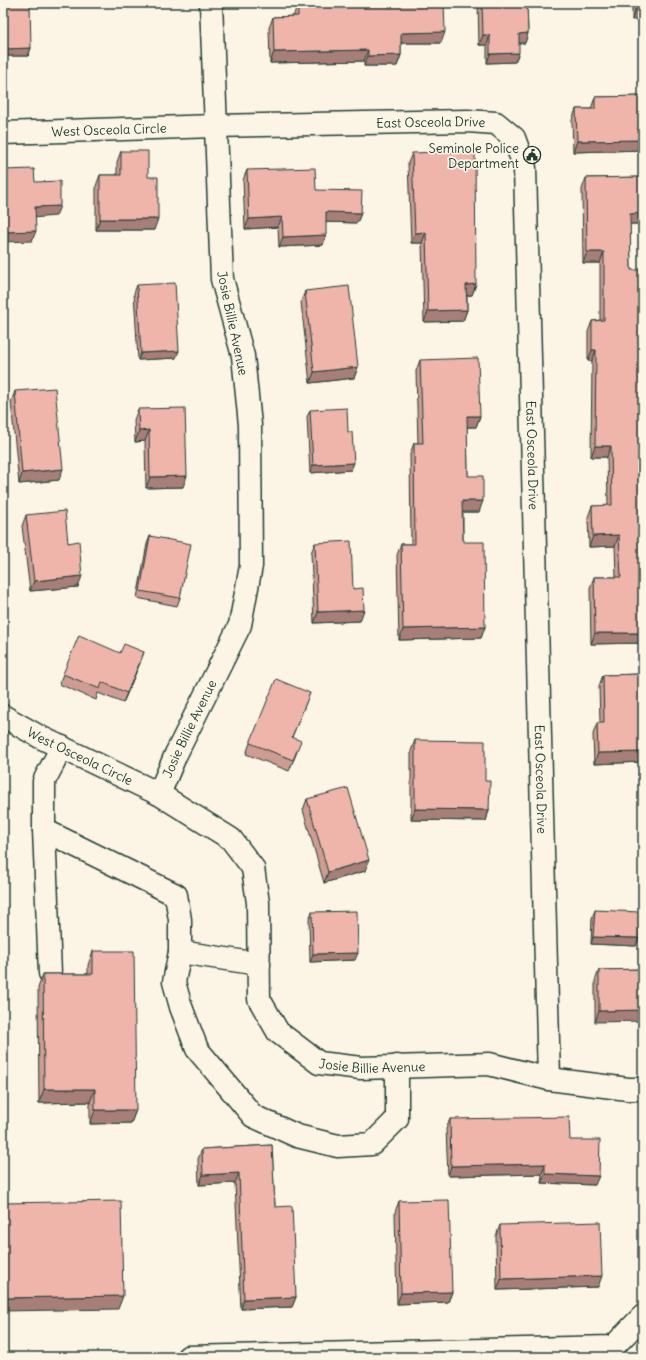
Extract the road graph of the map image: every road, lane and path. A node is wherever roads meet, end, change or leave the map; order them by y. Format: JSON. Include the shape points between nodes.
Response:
{"nodes":[{"id":1,"x":211,"y":3,"type":"edge"},
{"id":2,"x":215,"y":126,"type":"junction"},
{"id":3,"x":3,"y":134,"type":"edge"},
{"id":4,"x":3,"y":716,"type":"edge"},
{"id":5,"x":62,"y":748,"type":"junction"},
{"id":6,"x":159,"y":794,"type":"junction"},
{"id":7,"x":44,"y":830,"type":"junction"},
{"id":8,"x":180,"y":952,"type":"junction"},
{"id":9,"x":259,"y":964,"type":"junction"},
{"id":10,"x":50,"y":973,"type":"edge"},
{"id":11,"x":397,"y":1066,"type":"junction"},
{"id":12,"x":549,"y":1079,"type":"junction"},
{"id":13,"x":643,"y":1089,"type":"edge"},
{"id":14,"x":643,"y":1316,"type":"edge"},
{"id":15,"x":188,"y":1357,"type":"edge"}],
"edges":[{"from":1,"to":2,"type":"street","name":"Josie Billie Avenue"},
{"from":2,"to":3,"type":"street","name":"West Osceola Circle"},
{"from":2,"to":6,"type":"street","name":"Josie Billie Avenue","via":[[222,280],[243,356],[250,425],[251,566],[240,625]]},
{"from":2,"to":12,"type":"street","name":"East Osceola Drive","via":[[466,121],[496,124],[514,138],[525,168]]},
{"from":4,"to":5,"type":"street","name":"West Osceola Circle"},
{"from":5,"to":6,"type":"street","name":"West Osceola Circle"},
{"from":5,"to":7,"type":"street","via":[[44,781]]},
{"from":6,"to":9,"type":"street","name":"Josie Billie Avenue","via":[[231,839],[253,868],[258,904]]},
{"from":7,"to":8,"type":"street","via":[[176,895],[180,920]]},
{"from":7,"to":10,"type":"street"},
{"from":8,"to":9,"type":"street"},
{"from":8,"to":11,"type":"street","via":[[174,982],[197,1049],[253,1116],[297,1136],[338,1146],[372,1144],[397,1118]]},
{"from":9,"to":11,"type":"street","name":"Josie Billie Avenue","via":[[260,999],[278,1032],[319,1063],[361,1068]]},
{"from":11,"to":12,"type":"street","name":"Josie Billie Avenue","via":[[489,1064]]},
{"from":12,"to":13,"type":"street","name":"Josie Billie Avenue"},
{"from":14,"to":15,"type":"street","via":[[613,1347]]}]}
